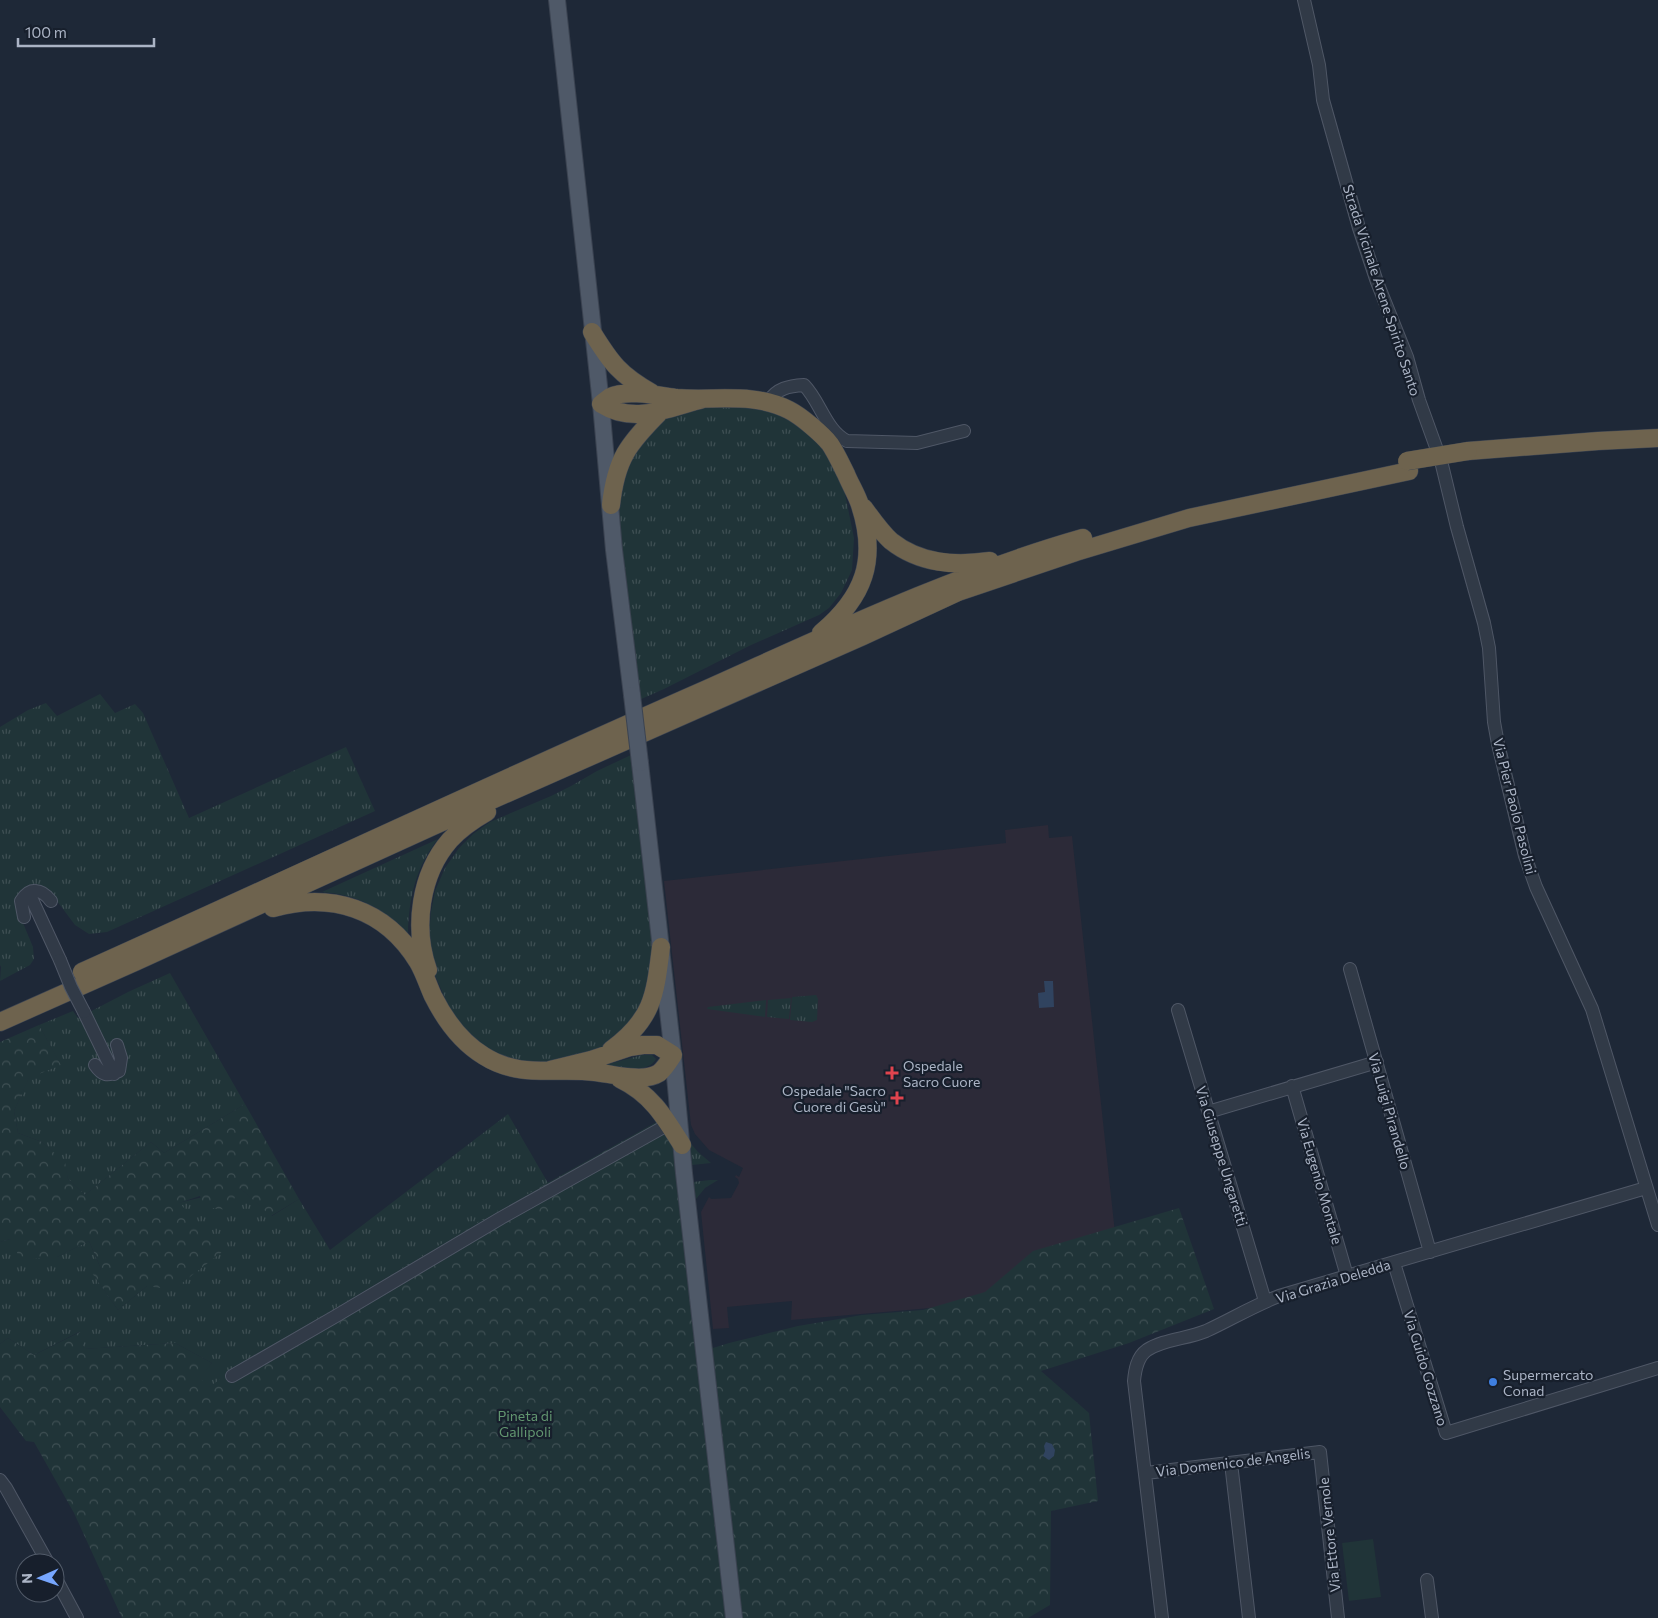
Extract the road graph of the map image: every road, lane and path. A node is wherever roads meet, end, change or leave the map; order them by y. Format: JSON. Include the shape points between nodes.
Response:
{"nodes":[{"id":1,"x":557,"y":0,"type":"edge"},
{"id":2,"x":1304,"y":0,"type":"edge"},
{"id":3,"x":592,"y":332,"type":"junction"},
{"id":4,"x":655,"y":394,"type":"junction"},
{"id":5,"x":703,"y":399,"type":"junction"},
{"id":6,"x":768,"y":402,"type":"junction"},
{"id":7,"x":601,"y":404,"type":"junction"},
{"id":8,"x":660,"y":412,"type":"junction"},
{"id":9,"x":964,"y":431,"type":"dead end"},
{"id":10,"x":1658,"y":438,"type":"edge"},
{"id":11,"x":1658,"y":448,"type":"edge"},
{"id":12,"x":1469,"y":457,"type":"junction"},
{"id":13,"x":1441,"y":461,"type":"joint"},
{"id":14,"x":1408,"y":466,"type":"junction"},
{"id":15,"x":860,"y":504,"type":"junction"},
{"id":16,"x":611,"y":505,"type":"junction"},
{"id":17,"x":1027,"y":554,"type":"junction"},
{"id":18,"x":810,"y":643,"type":"junction"},
{"id":19,"x":599,"y":753,"type":"junction"},
{"id":20,"x":29,"y":893,"type":"junction"},
{"id":21,"x":51,"y":901,"type":"dead end"},
{"id":22,"x":24,"y":917,"type":"dead end"},
{"id":23,"x":661,"y":948,"type":"junction"},
{"id":24,"x":137,"y":962,"type":"junction"},
{"id":25,"x":1350,"y":969,"type":"dead end"},
{"id":26,"x":0,"y":1010,"type":"edge"},
{"id":27,"x":1178,"y":1010,"type":"dead end"},
{"id":28,"x":0,"y":1022,"type":"edge"},
{"id":29,"x":449,"y":1022,"type":"junction"},
{"id":30,"x":117,"y":1045,"type":"dead end"},
{"id":31,"x":673,"y":1055,"type":"junction"},
{"id":32,"x":591,"y":1060,"type":"junction"},
{"id":33,"x":1376,"y":1062,"type":"junction"},
{"id":34,"x":95,"y":1065,"type":"dead end"},
{"id":35,"x":550,"y":1070,"type":"junction"},
{"id":36,"x":114,"y":1074,"type":"junction"},
{"id":37,"x":613,"y":1075,"type":"junction"},
{"id":38,"x":1292,"y":1086,"type":"junction"},
{"id":39,"x":1208,"y":1112,"type":"junction"},
{"id":40,"x":669,"y":1124,"type":"junction"},
{"id":41,"x":682,"y":1144,"type":"junction"},
{"id":42,"x":1646,"y":1188,"type":"junction"},
{"id":43,"x":1658,"y":1225,"type":"edge"},
{"id":44,"x":1430,"y":1252,"type":"junction"},
{"id":45,"x":1394,"y":1262,"type":"junction"},
{"id":46,"x":1348,"y":1276,"type":"junction"},
{"id":47,"x":1265,"y":1301,"type":"junction"},
{"id":48,"x":1658,"y":1368,"type":"edge"},
{"id":49,"x":232,"y":1376,"type":"dead end"},
{"id":50,"x":1320,"y":1452,"type":"joint"},
{"id":51,"x":1231,"y":1463,"type":"junction"},
{"id":52,"x":1146,"y":1473,"type":"junction"},
{"id":53,"x":0,"y":1480,"type":"edge"},
{"id":54,"x":42,"y":1553,"type":"edge"},
{"id":55,"x":1427,"y":1580,"type":"dead end"},
{"id":56,"x":65,"y":1596,"type":"edge"},
{"id":57,"x":76,"y":1618,"type":"edge"},
{"id":58,"x":734,"y":1618,"type":"edge"},
{"id":59,"x":1162,"y":1618,"type":"edge"},
{"id":60,"x":1249,"y":1618,"type":"edge"},
{"id":61,"x":1338,"y":1618,"type":"edge"},
{"id":62,"x":1432,"y":1618,"type":"edge"}],
"edges":[{"from":1,"to":3,"type":"main road"},
{"from":2,"to":13,"type":"street","name":"Strada Vicinale Arene Spirito Santo","via":[[1323,100],[1359,228]]},
{"from":3,"to":4,"type":"highway","via":[[620,372]]},
{"from":3,"to":7,"type":"main road"},
{"from":4,"to":5,"type":"highway"},
{"from":4,"to":7,"type":"highway","via":[[620,394]]},
{"from":5,"to":6,"type":"highway","via":[[748,398]]},
{"from":5,"to":8,"type":"highway"},
{"from":6,"to":9,"type":"street","via":[[783,388],[804,385],[841,438],[847,441],[917,443]]},
{"from":6,"to":15,"type":"highway","via":[[791,410],[829,443]]},
{"from":7,"to":8,"type":"highway","via":[[622,414]]},
{"from":7,"to":16,"type":"main road"},
{"from":8,"to":16,"type":"highway","via":[[628,447],[616,472]]},
{"from":10,"to":12,"type":"highway","via":[[1598,441]]},
{"from":11,"to":12,"type":"highway"},
{"from":12,"to":14,"type":"highway"},
{"from":13,"to":42,"type":"street","name":"Via Pier Paolo Pasolini","via":[[1484,624],[1494,722],[1525,856],[1592,1009]]},
{"from":14,"to":17,"type":"highway","via":[[1186,508]]},
{"from":14,"to":19,"type":"highway","via":[[1189,518],[958,592]]},
{"from":15,"to":17,"type":"highway","via":[[891,540],[926,560],[966,565]]},
{"from":15,"to":18,"type":"highway","via":[[868,553],[864,575],[853,600]]},
{"from":16,"to":23,"type":"main road","bridge":true},
{"from":17,"to":18,"type":"highway"},
{"from":18,"to":26,"type":"highway","via":[[424,815]]},
{"from":19,"to":24,"type":"highway"},
{"from":19,"to":29,"type":"highway","via":[[572,772],[475,819],[450,841],[438,857],[424,892],[420,933],[426,963]]},
{"from":20,"to":21,"type":"street","via":[[36,890]]},
{"from":20,"to":22,"type":"street","via":[[21,901]]},
{"from":20,"to":36,"type":"street","bridge":true},
{"from":23,"to":31,"type":"main road"},
{"from":23,"to":32,"type":"highway","via":[[656,989],[649,1009],[637,1028],[622,1042]]},
{"from":24,"to":28,"type":"highway"},
{"from":24,"to":29,"type":"highway","via":[[191,945],[272,908],[302,902],[336,903],[369,915],[404,943]]},
{"from":25,"to":33,"type":"street","name":"Via Luigi Pirandello"},
{"from":27,"to":39,"type":"street","name":"Via Giuseppe Ungaretti"},
{"from":29,"to":35,"type":"highway","via":[[470,1047],[492,1061],[522,1071]]},
{"from":30,"to":36,"type":"street","via":[[121,1064]]},
{"from":31,"to":32,"type":"highway","via":[[660,1046],[649,1045],[630,1047]]},
{"from":31,"to":37,"type":"highway","via":[[654,1075],[637,1078]]},
{"from":31,"to":41,"type":"main road"},
{"from":32,"to":35,"type":"highway"},
{"from":33,"to":38,"type":"street"},
{"from":33,"to":44,"type":"street","name":"Via Luigi Pirandello"},
{"from":34,"to":36,"type":"street","via":[[101,1073]]},
{"from":35,"to":37,"type":"highway"},
{"from":37,"to":40,"type":"highway","via":[[640,1090]]},
{"from":38,"to":39,"type":"street"},
{"from":38,"to":46,"type":"street","name":"Via Eugenio Montale"},
{"from":39,"to":47,"type":"street","name":"Via Giuseppe Ungaretti"},
{"from":40,"to":41,"type":"highway"},
{"from":40,"to":49,"type":"street"},
{"from":41,"to":58,"type":"main road"},
{"from":42,"to":43,"type":"street","name":"Via Pier Paolo Pasolini"},
{"from":42,"to":44,"type":"street","name":"Via Grazia Deledda"},
{"from":44,"to":45,"type":"street","name":"Via Grazia Deledda"},
{"from":45,"to":46,"type":"street","name":"Via Grazia Deledda"},
{"from":45,"to":48,"type":"street","name":"Via Guido Gozzano","via":[[1446,1433]]},
{"from":46,"to":47,"type":"street","name":"Via Grazia Deledda"},
{"from":47,"to":52,"type":"street","name":"Via Grazia Deledda","via":[[1205,1331],[1148,1350],[1140,1358],[1134,1381]]},
{"from":50,"to":51,"type":"street","name":"Via Domenico de Angelis"},
{"from":50,"to":61,"type":"street","name":"Via Ettore Vernole"},
{"from":51,"to":52,"type":"street","name":"Via Domenico de Angelis"},
{"from":51,"to":60,"type":"street"},
{"from":52,"to":59,"type":"street","name":"Via Grazia Deledda"},
{"from":53,"to":54,"type":"street"},
{"from":55,"to":62,"type":"street"},
{"from":56,"to":57,"type":"street"}]}
